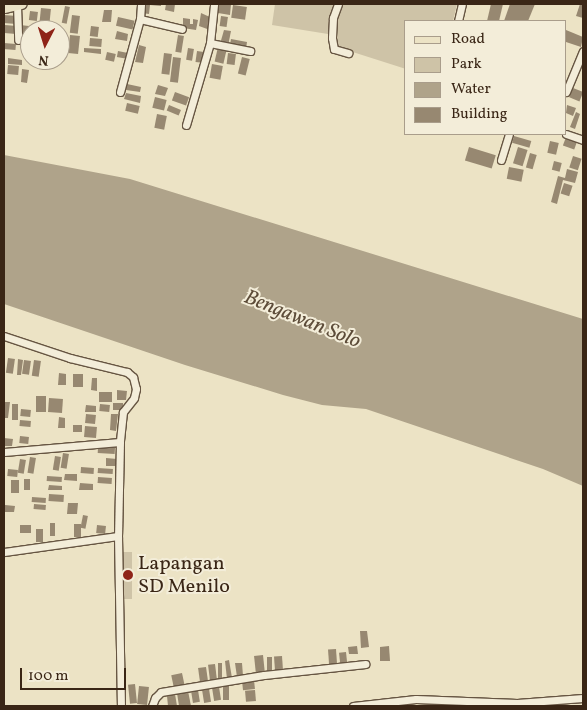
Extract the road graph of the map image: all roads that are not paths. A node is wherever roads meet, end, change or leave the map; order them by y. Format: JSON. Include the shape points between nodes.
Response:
{"nodes":[{"id":1,"x":20,"y":4,"type":"edge"},
{"id":2,"x":141,"y":4,"type":"edge"},
{"id":3,"x":214,"y":4,"type":"edge"},
{"id":4,"x":338,"y":4,"type":"edge"},
{"id":5,"x":462,"y":4,"type":"edge"},
{"id":6,"x":4,"y":8,"type":"edge"},
{"id":7,"x":140,"y":19,"type":"junction"},
{"id":8,"x":458,"y":20,"type":"edge"},
{"id":9,"x":182,"y":29,"type":"dead end"},
{"id":10,"x":18,"y":40,"type":"dead end"},
{"id":11,"x":210,"y":43,"type":"junction"},
{"id":12,"x":250,"y":50,"type":"dead end"},
{"id":13,"x":583,"y":50,"type":"edge"},
{"id":14,"x":348,"y":53,"type":"dead end"},
{"id":15,"x":567,"y":90,"type":"edge"},
{"id":16,"x":120,"y":92,"type":"dead end"},
{"id":17,"x":186,"y":125,"type":"dead end"},
{"id":18,"x":567,"y":134,"type":"edge"},
{"id":19,"x":509,"y":135,"type":"edge"},
{"id":20,"x":583,"y":140,"type":"edge"},
{"id":21,"x":501,"y":160,"type":"dead end"},
{"id":22,"x":4,"y":336,"type":"edge"},
{"id":23,"x":120,"y":442,"type":"junction"},
{"id":24,"x":4,"y":452,"type":"edge"},
{"id":25,"x":118,"y":536,"type":"junction"},
{"id":26,"x":4,"y":552,"type":"edge"},
{"id":27,"x":365,"y":664,"type":"dead end"},
{"id":28,"x":583,"y":698,"type":"edge"},
{"id":29,"x":121,"y":706,"type":"edge"},
{"id":30,"x":152,"y":706,"type":"edge"},
{"id":31,"x":353,"y":706,"type":"edge"}],
"edges":[{"from":1,"to":6,"type":"main road"},
{"from":1,"to":10,"type":"street"},
{"from":2,"to":7,"type":"street"},
{"from":3,"to":11,"type":"street"},
{"from":4,"to":14,"type":"street","via":[[333,18],[334,49]]},
{"from":5,"to":8,"type":"street"},
{"from":7,"to":9,"type":"street"},
{"from":7,"to":16,"type":"street"},
{"from":11,"to":12,"type":"street"},
{"from":11,"to":17,"type":"street"},
{"from":13,"to":15,"type":"street"},
{"from":18,"to":20,"type":"street"},
{"from":19,"to":21,"type":"street"},
{"from":22,"to":23,"type":"street","via":[[70,358],[127,372],[133,377],[136,389],[134,398],[123,412]]},
{"from":23,"to":24,"type":"street"},
{"from":23,"to":25,"type":"street"},
{"from":25,"to":26,"type":"street"},
{"from":25,"to":29,"type":"street"},
{"from":27,"to":30,"type":"street","via":[[264,675],[162,692],[154,698]]},
{"from":28,"to":31,"type":"street","via":[[516,703],[416,699]]}]}
